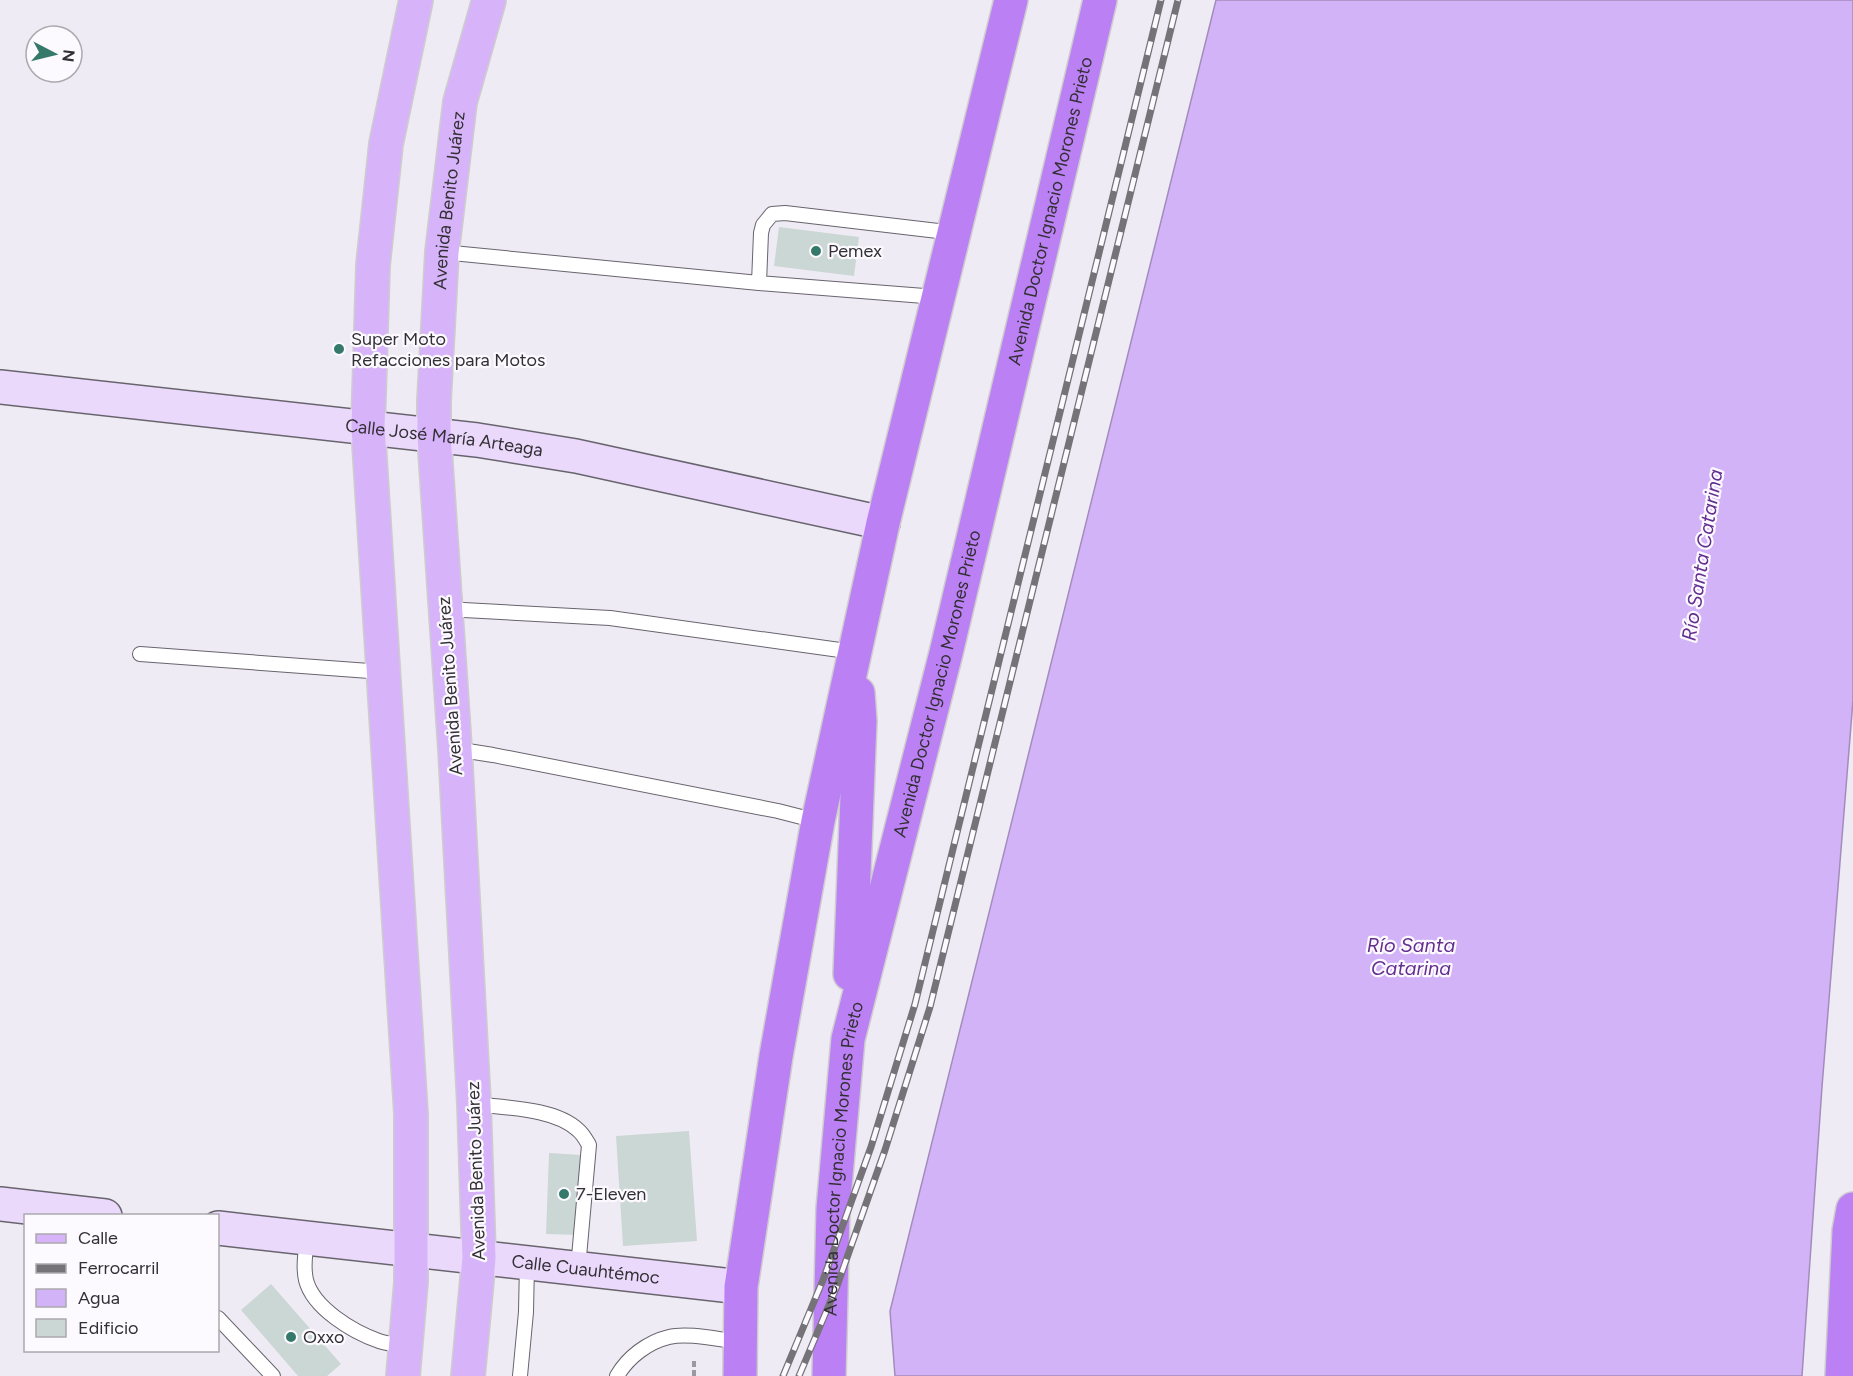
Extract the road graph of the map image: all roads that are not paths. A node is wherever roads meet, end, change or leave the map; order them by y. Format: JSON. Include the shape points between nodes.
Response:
{"nodes":[{"id":1,"x":416,"y":0,"type":"edge"},
{"id":2,"x":489,"y":0,"type":"edge"},
{"id":3,"x":1011,"y":0,"type":"edge"},
{"id":4,"x":1100,"y":0,"type":"edge"},
{"id":5,"x":955,"y":232,"type":"junction"},
{"id":6,"x":442,"y":252,"type":"junction"},
{"id":7,"x":759,"y":283,"type":"junction"},
{"id":8,"x":937,"y":297,"type":"junction"},
{"id":9,"x":0,"y":387,"type":"edge"},
{"id":10,"x":368,"y":427,"type":"junction"},
{"id":11,"x":434,"y":435,"type":"junction"},
{"id":12,"x":883,"y":523,"type":"junction"},
{"id":13,"x":445,"y":609,"type":"junction"},
{"id":14,"x":854,"y":652,"type":"junction"},
{"id":15,"x":140,"y":654,"type":"dead end"},
{"id":16,"x":383,"y":672,"type":"junction"},
{"id":17,"x":455,"y":749,"type":"junction"},
{"id":18,"x":818,"y":821,"type":"junction"},
{"id":19,"x":848,"y":1039,"type":"junction"},
{"id":20,"x":474,"y":1104,"type":"junction"},
{"id":21,"x":0,"y":1203,"type":"edge"},
{"id":22,"x":1853,"y":1209,"type":"edge"},
{"id":23,"x":96,"y":1214,"type":"edge"},
{"id":24,"x":219,"y":1228,"type":"edge"},
{"id":25,"x":308,"y":1239,"type":"junction"},
{"id":26,"x":412,"y":1251,"type":"junction"},
{"id":27,"x":479,"y":1258,"type":"junction"},
{"id":28,"x":527,"y":1263,"type":"junction"},
{"id":29,"x":578,"y":1268,"type":"junction"},
{"id":30,"x":741,"y":1287,"type":"junction"},
{"id":31,"x":219,"y":1319,"type":"edge"},
{"id":32,"x":740,"y":1342,"type":"junction"},
{"id":33,"x":405,"y":1361,"type":"edge"},
{"id":34,"x":273,"y":1376,"type":"edge"},
{"id":35,"x":468,"y":1376,"type":"edge"},
{"id":36,"x":520,"y":1376,"type":"edge"},
{"id":37,"x":617,"y":1376,"type":"edge"},
{"id":38,"x":740,"y":1376,"type":"edge"},
{"id":39,"x":830,"y":1376,"type":"edge"},
{"id":40,"x":1842,"y":1376,"type":"edge"}],
"edges":[{"from":1,"to":10,"type":"main road","via":[[386,144],[373,265]]},
{"from":2,"to":6,"type":"main road","name":"Avenida Benito Juárez","via":[[460,102]]},
{"from":3,"to":5,"type":"highway"},
{"from":4,"to":19,"type":"highway","name":"Avenida Doctor Ignacio Morones Prieto","via":[[946,653]]},
{"from":5,"to":7,"type":"lane","via":[[772,214],[763,225]]},
{"from":5,"to":8,"type":"highway"},
{"from":6,"to":7,"type":"lane"},
{"from":6,"to":11,"type":"main road","name":"Avenida Benito Juárez"},
{"from":7,"to":8,"type":"lane"},
{"from":8,"to":12,"type":"highway"},
{"from":9,"to":10,"type":"street","name":"Calle José María Arteaga"},
{"from":10,"to":11,"type":"street","name":"Calle José María Arteaga"},
{"from":10,"to":16,"type":"main road"},
{"from":11,"to":12,"type":"street","name":"Calle José María Arteaga","via":[[576,456]]},
{"from":11,"to":13,"type":"main road","name":"Avenida Benito Juárez"},
{"from":12,"to":14,"type":"highway"},
{"from":13,"to":14,"type":"lane","via":[[610,618]]},
{"from":13,"to":17,"type":"main road","name":"Avenida Benito Juárez"},
{"from":14,"to":18,"type":"highway"},
{"from":14,"to":19,"type":"highway","via":[[861,721]]},
{"from":15,"to":16,"type":"lane"},
{"from":16,"to":26,"type":"main road","via":[[411,1114]]},
{"from":17,"to":18,"type":"lane"},
{"from":17,"to":20,"type":"main road","name":"Avenida Benito Juárez"},
{"from":18,"to":30,"type":"highway","via":[[776,1056]]},
{"from":19,"to":39,"type":"highway","name":"Avenida Doctor Ignacio Morones Prieto","via":[[833,1209]]},
{"from":20,"to":27,"type":"main road","name":"Avenida Benito Juárez"},
{"from":20,"to":29,"type":"lane","via":[[549,1114],[579,1131],[589,1145]]},
{"from":21,"to":23,"type":"street"},
{"from":22,"to":40,"type":"highway"},
{"from":24,"to":25,"type":"street","name":"Calle Cuauhtémoc"},
{"from":25,"to":26,"type":"street","name":"Calle Cuauhtémoc"},
{"from":25,"to":33,"type":"lane","via":[[304,1260],[311,1292],[333,1315],[381,1342]]},
{"from":26,"to":27,"type":"street","name":"Calle Cuauhtémoc"},
{"from":26,"to":33,"type":"main road"},
{"from":27,"to":28,"type":"street","name":"Calle Cuauhtémoc"},
{"from":27,"to":35,"type":"main road","name":"Avenida Benito Juárez"},
{"from":28,"to":29,"type":"street","name":"Calle Cuauhtémoc"},
{"from":28,"to":36,"type":"lane"},
{"from":29,"to":30,"type":"street","name":"Calle Cuauhtémoc"},
{"from":30,"to":32,"type":"highway"},
{"from":31,"to":34,"type":"lane"},
{"from":32,"to":37,"type":"lane","via":[[670,1336],[633,1356]]},
{"from":32,"to":38,"type":"highway"}]}
